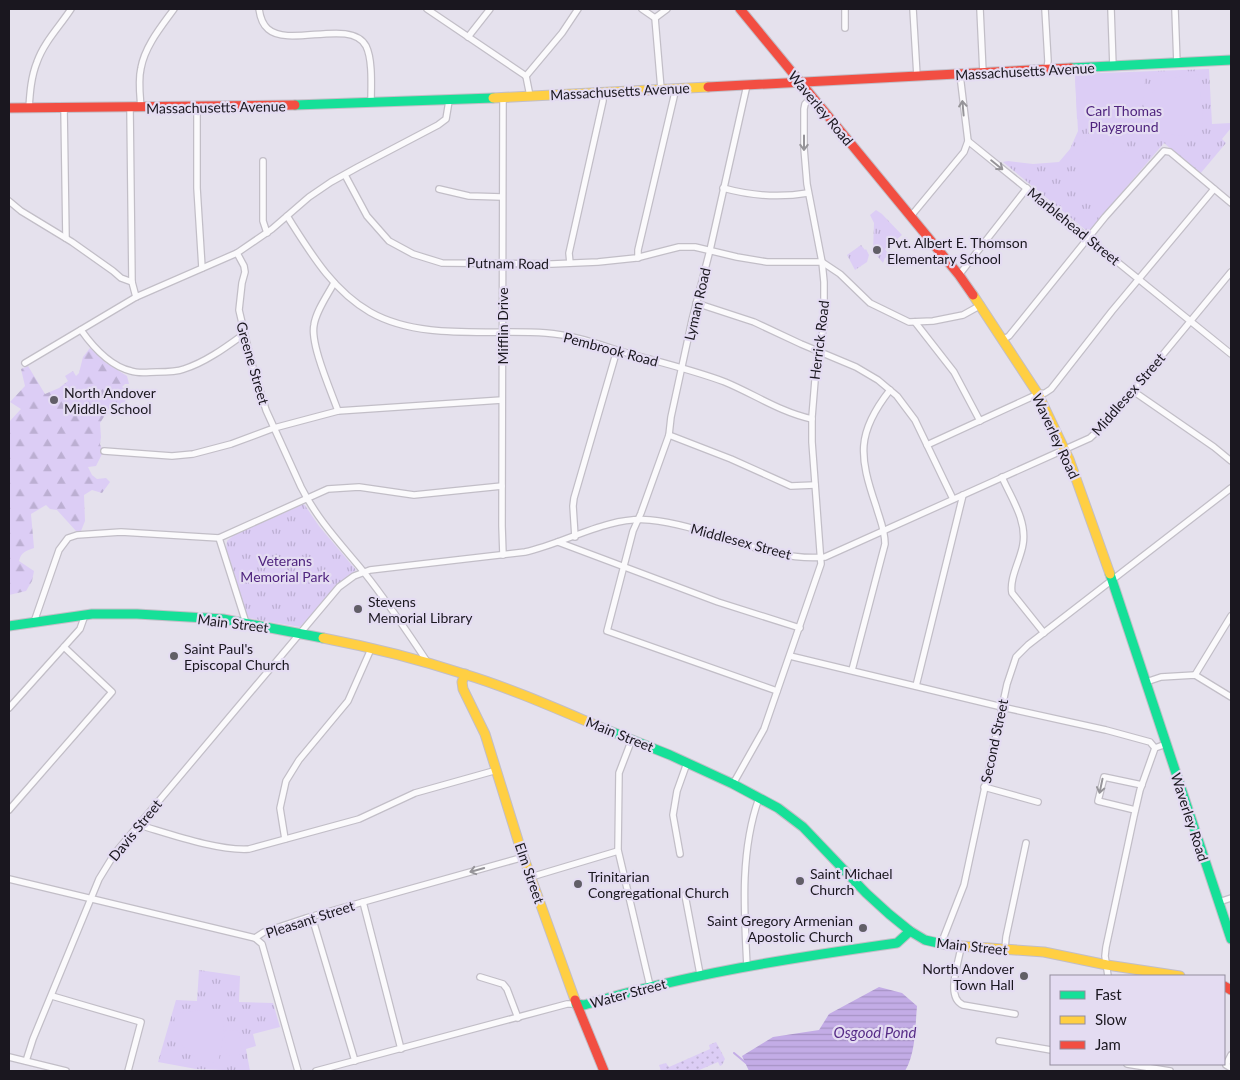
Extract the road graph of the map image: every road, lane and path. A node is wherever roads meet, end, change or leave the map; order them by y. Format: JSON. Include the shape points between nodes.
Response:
{"nodes":[{"id":1,"x":71,"y":9,"type":"edge"},
{"id":2,"x":174,"y":9,"type":"edge"},
{"id":3,"x":259,"y":9,"type":"edge"},
{"id":4,"x":427,"y":9,"type":"edge"},
{"id":5,"x":490,"y":9,"type":"edge"},
{"id":6,"x":578,"y":9,"type":"edge"},
{"id":7,"x":642,"y":9,"type":"edge"},
{"id":8,"x":667,"y":9,"type":"edge"},
{"id":9,"x":740,"y":9,"type":"edge"},
{"id":10,"x":845,"y":9,"type":"edge"},
{"id":11,"x":914,"y":9,"type":"edge"},
{"id":12,"x":980,"y":9,"type":"edge"},
{"id":13,"x":1044,"y":9,"type":"edge"},
{"id":14,"x":1110,"y":9,"type":"edge"},
{"id":15,"x":1175,"y":9,"type":"edge"},
{"id":16,"x":655,"y":18,"type":"junction"},
{"id":17,"x":845,"y":28,"type":"dead end"},
{"id":18,"x":468,"y":37,"type":"junction"},
{"id":19,"x":1231,"y":60,"type":"edge"},
{"id":20,"x":1177,"y":64,"type":"junction"},
{"id":21,"x":1113,"y":67,"type":"junction"},
{"id":22,"x":1047,"y":69,"type":"junction"},
{"id":23,"x":983,"y":73,"type":"junction"},
{"id":24,"x":960,"y":75,"type":"junction"},
{"id":25,"x":526,"y":76,"type":"junction"},
{"id":26,"x":917,"y":76,"type":"junction"},
{"id":27,"x":800,"y":82,"type":"junction"},
{"id":28,"x":747,"y":85,"type":"junction"},
{"id":29,"x":676,"y":88,"type":"junction"},
{"id":30,"x":661,"y":89,"type":"junction"},
{"id":31,"x":602,"y":92,"type":"junction"},
{"id":32,"x":530,"y":96,"type":"junction"},
{"id":33,"x":812,"y":97,"type":"junction"},
{"id":34,"x":503,"y":98,"type":"junction"},
{"id":35,"x":449,"y":101,"type":"junction"},
{"id":36,"x":370,"y":103,"type":"junction"},
{"id":37,"x":197,"y":106,"type":"junction"},
{"id":38,"x":9,"y":108,"type":"edge"},
{"id":39,"x":29,"y":108,"type":"junction"},
{"id":40,"x":64,"y":108,"type":"junction"},
{"id":41,"x":130,"y":108,"type":"junction"},
{"id":42,"x":141,"y":108,"type":"junction"},
{"id":43,"x":968,"y":141,"type":"junction"},
{"id":44,"x":263,"y":161,"type":"dead end"},
{"id":45,"x":344,"y":175,"type":"junction"},
{"id":46,"x":723,"y":188,"type":"junction"},
{"id":47,"x":1027,"y":188,"type":"junction"},
{"id":48,"x":439,"y":189,"type":"dead end"},
{"id":49,"x":1214,"y":189,"type":"junction"},
{"id":50,"x":808,"y":193,"type":"junction"},
{"id":51,"x":502,"y":197,"type":"junction"},
{"id":52,"x":9,"y":202,"type":"edge"},
{"id":53,"x":1231,"y":204,"type":"edge"},
{"id":54,"x":287,"y":216,"type":"junction"},
{"id":55,"x":911,"y":216,"type":"junction"},
{"id":56,"x":267,"y":233,"type":"junction"},
{"id":57,"x":66,"y":238,"type":"junction"},
{"id":58,"x":1089,"y":238,"type":"junction"},
{"id":59,"x":710,"y":250,"type":"junction"},
{"id":60,"x":238,"y":254,"type":"junction"},
{"id":61,"x":638,"y":258,"type":"junction"},
{"id":62,"x":822,"y":262,"type":"junction"},
{"id":63,"x":502,"y":263,"type":"junction"},
{"id":64,"x":570,"y":263,"type":"junction"},
{"id":65,"x":202,"y":268,"type":"junction"},
{"id":66,"x":1231,"y":272,"type":"edge"},
{"id":67,"x":959,"y":275,"type":"junction"},
{"id":68,"x":1139,"y":279,"type":"junction"},
{"id":69,"x":132,"y":282,"type":"junction"},
{"id":70,"x":334,"y":283,"type":"junction"},
{"id":71,"x":136,"y":297,"type":"junction"},
{"id":72,"x":696,"y":303,"type":"junction"},
{"id":73,"x":981,"y":305,"type":"junction"},
{"id":74,"x":1191,"y":321,"type":"junction"},
{"id":75,"x":915,"y":322,"type":"junction"},
{"id":76,"x":81,"y":330,"type":"junction"},
{"id":77,"x":502,"y":333,"type":"junction"},
{"id":78,"x":244,"y":334,"type":"junction"},
{"id":79,"x":1004,"y":340,"type":"junction"},
{"id":80,"x":617,"y":350,"type":"junction"},
{"id":81,"x":820,"y":351,"type":"junction"},
{"id":82,"x":1231,"y":354,"type":"edge"},
{"id":83,"x":25,"y":363,"type":"dead end"},
{"id":84,"x":682,"y":368,"type":"junction"},
{"id":85,"x":890,"y":390,"type":"junction"},
{"id":86,"x":1133,"y":391,"type":"junction"},
{"id":87,"x":1038,"y":394,"type":"junction"},
{"id":88,"x":502,"y":400,"type":"junction"},
{"id":89,"x":338,"y":411,"type":"junction"},
{"id":90,"x":812,"y":419,"type":"junction"},
{"id":91,"x":980,"y":421,"type":"junction"},
{"id":92,"x":274,"y":428,"type":"junction"},
{"id":93,"x":669,"y":435,"type":"junction"},
{"id":94,"x":927,"y":445,"type":"junction"},
{"id":95,"x":1065,"y":449,"type":"junction"},
{"id":96,"x":104,"y":451,"type":"dead end"},
{"id":97,"x":1231,"y":461,"type":"edge"},
{"id":98,"x":1002,"y":477,"type":"junction"},
{"id":99,"x":815,"y":485,"type":"junction"},
{"id":100,"x":502,"y":486,"type":"junction"},
{"id":101,"x":1231,"y":488,"type":"edge"},
{"id":102,"x":963,"y":495,"type":"junction"},
{"id":103,"x":307,"y":498,"type":"junction"},
{"id":104,"x":953,"y":499,"type":"junction"},
{"id":105,"x":638,"y":520,"type":"junction"},
{"id":106,"x":885,"y":530,"type":"junction"},
{"id":107,"x":575,"y":537,"type":"junction"},
{"id":108,"x":219,"y":538,"type":"junction"},
{"id":109,"x":558,"y":542,"type":"junction"},
{"id":110,"x":503,"y":555,"type":"junction"},
{"id":111,"x":821,"y":557,"type":"junction"},
{"id":112,"x":624,"y":568,"type":"junction"},
{"id":113,"x":363,"y":572,"type":"junction"},
{"id":114,"x":1112,"y":580,"type":"junction"},
{"id":115,"x":84,"y":615,"type":"junction"},
{"id":116,"x":1231,"y":616,"type":"edge"},
{"id":117,"x":34,"y":622,"type":"junction"},
{"id":118,"x":246,"y":623,"type":"junction"},
{"id":119,"x":9,"y":626,"type":"edge"},
{"id":120,"x":800,"y":628,"type":"junction"},
{"id":121,"x":301,"y":633,"type":"junction"},
{"id":122,"x":1044,"y":633,"type":"junction"},
{"id":123,"x":64,"y":647,"type":"junction"},
{"id":124,"x":371,"y":649,"type":"junction"},
{"id":125,"x":790,"y":656,"type":"junction"},
{"id":126,"x":428,"y":663,"type":"junction"},
{"id":127,"x":852,"y":670,"type":"junction"},
{"id":128,"x":465,"y":674,"type":"junction"},
{"id":129,"x":1194,"y":675,"type":"junction"},
{"id":130,"x":1146,"y":682,"type":"junction"},
{"id":131,"x":916,"y":686,"type":"junction"},
{"id":132,"x":777,"y":691,"type":"junction"},
{"id":133,"x":1231,"y":697,"type":"edge"},
{"id":134,"x":1002,"y":707,"type":"junction"},
{"id":135,"x":9,"y":708,"type":"edge"},
{"id":136,"x":632,"y":739,"type":"junction"},
{"id":137,"x":1166,"y":744,"type":"junction"},
{"id":138,"x":1155,"y":748,"type":"junction"},
{"id":139,"x":687,"y":762,"type":"junction"},
{"id":140,"x":497,"y":770,"type":"junction"},
{"id":141,"x":733,"y":784,"type":"junction"},
{"id":142,"x":1142,"y":785,"type":"junction"},
{"id":143,"x":984,"y":788,"type":"junction"},
{"id":144,"x":759,"y":798,"type":"junction"},
{"id":145,"x":1038,"y":802,"type":"dead end"},
{"id":146,"x":9,"y":810,"type":"edge"},
{"id":147,"x":1135,"y":810,"type":"junction"},
{"id":148,"x":139,"y":825,"type":"junction"},
{"id":149,"x":285,"y":839,"type":"junction"},
{"id":150,"x":1026,"y":843,"type":"dead end"},
{"id":151,"x":618,"y":851,"type":"junction"},
{"id":152,"x":680,"y":854,"type":"dead end"},
{"id":153,"x":524,"y":857,"type":"junction"},
{"id":154,"x":531,"y":877,"type":"junction"},
{"id":155,"x":9,"y":879,"type":"edge"},
{"id":156,"x":685,"y":895,"type":"dead end"},
{"id":157,"x":92,"y":898,"type":"junction"},
{"id":158,"x":1231,"y":898,"type":"edge"},
{"id":159,"x":363,"y":902,"type":"junction"},
{"id":160,"x":1219,"y":902,"type":"junction"},
{"id":161,"x":312,"y":917,"type":"junction"},
{"id":162,"x":910,"y":932,"type":"junction"},
{"id":163,"x":255,"y":938,"type":"junction"},
{"id":164,"x":1231,"y":939,"type":"edge"},
{"id":165,"x":941,"y":944,"type":"junction"},
{"id":166,"x":961,"y":947,"type":"junction"},
{"id":167,"x":1005,"y":949,"type":"junction"},
{"id":168,"x":1107,"y":965,"type":"junction"},
{"id":169,"x":747,"y":966,"type":"junction"},
{"id":170,"x":700,"y":974,"type":"junction"},
{"id":171,"x":1108,"y":975,"type":"edge"},
{"id":172,"x":1173,"y":975,"type":"edge"},
{"id":173,"x":480,"y":977,"type":"dead end"},
{"id":174,"x":650,"y":986,"type":"junction"},
{"id":175,"x":52,"y":996,"type":"junction"},
{"id":176,"x":576,"y":1004,"type":"junction"},
{"id":177,"x":1015,"y":1014,"type":"dead end"},
{"id":178,"x":518,"y":1018,"type":"junction"},
{"id":179,"x":1000,"y":1041,"type":"dead end"},
{"id":180,"x":401,"y":1049,"type":"junction"},
{"id":181,"x":1050,"y":1050,"type":"edge"},
{"id":182,"x":1231,"y":1055,"type":"edge"},
{"id":183,"x":9,"y":1057,"type":"edge"},
{"id":184,"x":26,"y":1061,"type":"junction"},
{"id":185,"x":355,"y":1061,"type":"junction"},
{"id":186,"x":1133,"y":1065,"type":"edge"},
{"id":187,"x":1231,"y":1068,"type":"edge"},
{"id":188,"x":66,"y":1071,"type":"edge"},
{"id":189,"x":128,"y":1071,"type":"edge"},
{"id":190,"x":298,"y":1071,"type":"edge"},
{"id":191,"x":316,"y":1071,"type":"edge"},
{"id":192,"x":604,"y":1071,"type":"edge"},
{"id":193,"x":1170,"y":1071,"type":"edge"}],
"edges":[{"from":1,"to":39,"type":"street","via":[[37,61]]},
{"from":2,"to":42,"type":"street","via":[[142,60]]},
{"from":3,"to":36,"type":"street","via":[[268,30],[276,33],[286,36],[345,34],[361,40],[367,48],[370,64]]},
{"from":4,"to":18,"type":"street"},
{"from":5,"to":18,"type":"street"},
{"from":6,"to":25,"type":"street"},
{"from":7,"to":16,"type":"street"},
{"from":8,"to":16,"type":"street"},
{"from":9,"to":27,"type":"main road","name":"Waverley Road"},
{"from":10,"to":17,"type":"street"},
{"from":11,"to":26,"type":"street"},
{"from":12,"to":23,"type":"street"},
{"from":13,"to":22,"type":"street"},
{"from":14,"to":21,"type":"street"},
{"from":15,"to":20,"type":"street"},
{"from":16,"to":30,"type":"street"},
{"from":18,"to":25,"type":"street"},
{"from":19,"to":20,"type":"main road","name":"Massachusetts Avenue"},
{"from":20,"to":21,"type":"main road","name":"Massachusetts Avenue"},
{"from":21,"to":22,"type":"main road","name":"Massachusetts Avenue"},
{"from":22,"to":23,"type":"main road","name":"Massachusetts Avenue"},
{"from":23,"to":24,"type":"main road","name":"Massachusetts Avenue"},
{"from":24,"to":26,"type":"main road","name":"Massachusetts Avenue"},
{"from":43,"to":24,"type":"street","one_way":true},
{"from":25,"to":32,"type":"street"},
{"from":26,"to":27,"type":"main road","name":"Massachusetts Avenue"},
{"from":27,"to":28,"type":"main road","name":"Massachusetts Avenue"},
{"from":27,"to":33,"type":"main road","name":"Waverley Road"},
{"from":28,"to":29,"type":"main road","name":"Massachusetts Avenue"},
{"from":28,"to":46,"type":"street","name":"Lyman Road"},
{"from":29,"to":30,"type":"main road","name":"Massachusetts Avenue"},
{"from":29,"to":61,"type":"street"},
{"from":30,"to":31,"type":"main road","name":"Massachusetts Avenue"},
{"from":31,"to":32,"type":"main road","name":"Massachusetts Avenue"},
{"from":31,"to":64,"type":"street","via":[[603,101],[569,253]]},
{"from":32,"to":34,"type":"main road","name":"Massachusetts Avenue"},
{"from":33,"to":50,"type":"street","name":"Herrick Road","one_way":true,"via":[[805,104],[804,112]]},
{"from":33,"to":55,"type":"main road","name":"Waverley Road"},
{"from":34,"to":35,"type":"main road","name":"Massachusetts Avenue"},
{"from":34,"to":51,"type":"street","name":"Mifflin Drive"},
{"from":35,"to":36,"type":"main road","name":"Massachusetts Avenue"},
{"from":35,"to":45,"type":"street","via":[[446,119],[438,125]]},
{"from":36,"to":37,"type":"main road","name":"Massachusetts Avenue"},
{"from":37,"to":42,"type":"main road","name":"Massachusetts Avenue"},
{"from":37,"to":65,"type":"street","via":[[197,188]]},
{"from":38,"to":39,"type":"main road","name":"Massachusetts Avenue"},
{"from":39,"to":40,"type":"main road","name":"Massachusetts Avenue"},
{"from":40,"to":41,"type":"main road","name":"Massachusetts Avenue"},
{"from":40,"to":57,"type":"street"},
{"from":41,"to":42,"type":"main road","name":"Massachusetts Avenue"},
{"from":41,"to":69,"type":"street"},
{"from":43,"to":47,"type":"street","name":"Marblehead Street","one_way":true},
{"from":43,"to":55,"type":"street","via":[[964,152]]},
{"from":44,"to":56,"type":"street","via":[[263,221]]},
{"from":45,"to":54,"type":"street","via":[[309,197]]},
{"from":45,"to":63,"type":"street","name":"Putnam Road","via":[[378,230],[404,250],[442,263]]},
{"from":46,"to":50,"type":"street","via":[[771,196]]},
{"from":46,"to":59,"type":"street","name":"Lyman Road"},
{"from":47,"to":58,"type":"street","name":"Marblehead Street"},
{"from":47,"to":67,"type":"street"},
{"from":48,"to":51,"type":"street","via":[[469,196]]},
{"from":49,"to":53,"type":"street"},
{"from":49,"to":58,"type":"street","via":[[1170,152],[1164,151]]},
{"from":49,"to":68,"type":"street"},
{"from":50,"to":62,"type":"street","name":"Herrick Road"},
{"from":51,"to":63,"type":"street","name":"Mifflin Drive"},
{"from":52,"to":57,"type":"street"},
{"from":54,"to":56,"type":"street"},
{"from":54,"to":70,"type":"street","name":"Pembrook Road"},
{"from":55,"to":67,"type":"main road","name":"Waverley Road"},
{"from":56,"to":60,"type":"street"},
{"from":57,"to":69,"type":"street","via":[[121,278]]},
{"from":58,"to":68,"type":"street","name":"Marblehead Street"},
{"from":58,"to":79,"type":"street"},
{"from":59,"to":61,"type":"street","name":"Putnam Road","via":[[678,247]]},
{"from":59,"to":62,"type":"street","name":"Putnam Road","via":[[767,262]]},
{"from":59,"to":72,"type":"street","name":"Lyman Road"},
{"from":60,"to":65,"type":"street"},
{"from":60,"to":78,"type":"street","name":"Greene Street","via":[[244,266],[239,310]]},
{"from":61,"to":64,"type":"street","name":"Putnam Road"},
{"from":62,"to":75,"type":"street","via":[[840,274],[870,303]]},
{"from":62,"to":81,"type":"street","name":"Herrick Road","via":[[825,311]]},
{"from":63,"to":64,"type":"street","name":"Putnam Road"},
{"from":63,"to":77,"type":"street","name":"Mifflin Drive"},
{"from":65,"to":71,"type":"street"},
{"from":66,"to":74,"type":"street","name":"Middlesex Street"},
{"from":67,"to":73,"type":"main road","name":"Waverley Road"},
{"from":68,"to":74,"type":"street","name":"Marblehead Street"},
{"from":68,"to":87,"type":"street","via":[[1051,389]]},
{"from":69,"to":71,"type":"street"},
{"from":70,"to":77,"type":"street","name":"Pembrook Road","via":[[370,312],[392,322],[442,330]]},
{"from":70,"to":89,"type":"street","via":[[313,327],[319,358]]},
{"from":71,"to":76,"type":"street"},
{"from":72,"to":81,"type":"street","via":[[748,319]]},
{"from":72,"to":84,"type":"street","name":"Lyman Road"},
{"from":73,"to":75,"type":"street","via":[[963,315]]},
{"from":73,"to":79,"type":"main road","name":"Waverley Road"},
{"from":74,"to":82,"type":"street","name":"Marblehead Street"},
{"from":74,"to":86,"type":"street","name":"Middlesex Street"},
{"from":75,"to":91,"type":"street","via":[[954,372]]},
{"from":76,"to":78,"type":"street","via":[[108,360],[137,372],[184,369]]},
{"from":76,"to":83,"type":"street"},
{"from":77,"to":80,"type":"street","name":"Pembrook Road","via":[[569,335]]},
{"from":77,"to":88,"type":"street","name":"Mifflin Drive"},
{"from":78,"to":92,"type":"street","name":"Greene Street"},
{"from":79,"to":87,"type":"main road","name":"Waverley Road"},
{"from":80,"to":84,"type":"street","name":"Pembrook Road"},
{"from":80,"to":107,"type":"street","via":[[574,498]]},
{"from":81,"to":85,"type":"street","via":[[863,370]]},
{"from":81,"to":90,"type":"street","name":"Herrick Road"},
{"from":84,"to":90,"type":"street","name":"Pembrook Road","via":[[725,382],[778,408]]},
{"from":84,"to":93,"type":"street","name":"Lyman Road"},
{"from":85,"to":94,"type":"street","via":[[915,420]]},
{"from":85,"to":106,"type":"street","via":[[867,427],[863,450],[866,476]]},
{"from":86,"to":95,"type":"street","name":"Middlesex Street","via":[[1100,430],[1088,440]]},
{"from":86,"to":97,"type":"street"},
{"from":87,"to":91,"type":"street"},
{"from":87,"to":95,"type":"main road","name":"Waverley Road"},
{"from":88,"to":89,"type":"street"},
{"from":88,"to":100,"type":"street","name":"Mifflin Drive"},
{"from":89,"to":92,"type":"street"},
{"from":90,"to":99,"type":"street","name":"Herrick Road"},
{"from":91,"to":94,"type":"street"},
{"from":92,"to":96,"type":"street","via":[[193,454],[172,456]]},
{"from":92,"to":103,"type":"street","name":"Greene Street"},
{"from":93,"to":99,"type":"street","via":[[791,486]]},
{"from":93,"to":105,"type":"street","name":"Lyman Road"},
{"from":94,"to":104,"type":"street"},
{"from":95,"to":98,"type":"street","name":"Middlesex Street"},
{"from":95,"to":114,"type":"main road","name":"Waverley Road"},
{"from":98,"to":102,"type":"street","name":"Middlesex Street"},
{"from":98,"to":122,"type":"street","via":[[1024,530],[1012,593]]},
{"from":99,"to":111,"type":"street","name":"Herrick Road"},
{"from":100,"to":103,"type":"street","via":[[414,496],[349,486],[328,489]]},
{"from":100,"to":110,"type":"street","name":"Mifflin Drive"},
{"from":101,"to":114,"type":"street","name":"Second Street"},
{"from":102,"to":104,"type":"street","name":"Middlesex Street"},
{"from":102,"to":131,"type":"street"},
{"from":103,"to":108,"type":"street"},
{"from":103,"to":113,"type":"street","name":"Greene Street"},
{"from":104,"to":106,"type":"street","name":"Middlesex Street"},
{"from":105,"to":107,"type":"street","name":"Middlesex Street"},
{"from":105,"to":111,"type":"street","name":"Middlesex Street","via":[[676,524],[778,553]]},
{"from":105,"to":112,"type":"street","name":"Lyman Road"},
{"from":106,"to":111,"type":"street","name":"Middlesex Street"},
{"from":106,"to":127,"type":"street"},
{"from":107,"to":109,"type":"street","name":"Middlesex Street"},
{"from":108,"to":117,"type":"street","via":[[121,532],[68,538],[57,555]]},
{"from":108,"to":118,"type":"street"},
{"from":109,"to":110,"type":"street","name":"Middlesex Street"},
{"from":109,"to":112,"type":"street"},
{"from":110,"to":113,"type":"street","name":"Middlesex Street"},
{"from":111,"to":120,"type":"street","name":"Herrick Road"},
{"from":112,"to":120,"type":"street"},
{"from":112,"to":132,"type":"street","name":"Lyman Road","via":[[607,631]]},
{"from":113,"to":121,"type":"street","name":"Middlesex Street","via":[[339,587]]},
{"from":113,"to":126,"type":"street","name":"Greene Street"},
{"from":114,"to":122,"type":"street","name":"Second Street"},
{"from":114,"to":130,"type":"main road","name":"Waverley Road"},
{"from":115,"to":117,"type":"main road","name":"Main Street"},
{"from":115,"to":118,"type":"main road","name":"Main Street","via":[[137,614]]},
{"from":115,"to":123,"type":"street","via":[[80,629]]},
{"from":116,"to":129,"type":"street"},
{"from":117,"to":119,"type":"main road","name":"Main Street"},
{"from":118,"to":121,"type":"main road","name":"Main Street"},
{"from":120,"to":125,"type":"street","name":"Herrick Road"},
{"from":121,"to":124,"type":"main road","name":"Main Street"},
{"from":121,"to":148,"type":"street","name":"Davis Street"},
{"from":122,"to":134,"type":"street","name":"Second Street","via":[[1016,657]]},
{"from":123,"to":135,"type":"street"},
{"from":123,"to":146,"type":"street","via":[[112,692]]},
{"from":124,"to":126,"type":"main road","name":"Main Street"},
{"from":124,"to":149,"type":"street","via":[[348,700],[286,781],[280,808]]},
{"from":125,"to":127,"type":"street"},
{"from":125,"to":132,"type":"street","name":"Herrick Road"},
{"from":126,"to":128,"type":"main road","name":"Main Street"},
{"from":127,"to":131,"type":"street"},
{"from":128,"to":136,"type":"main road","name":"Main Street"},
{"from":128,"to":140,"type":"main road","name":"Elm Street","via":[[463,689],[481,723]]},
{"from":129,"to":130,"type":"street","via":[[1161,677]]},
{"from":129,"to":133,"type":"street"},
{"from":130,"to":137,"type":"main road","name":"Waverley Road"},
{"from":131,"to":134,"type":"street"},
{"from":132,"to":141,"type":"street","name":"Herrick Road","via":[[764,729]]},
{"from":134,"to":138,"type":"street","via":[[1130,736],[1150,742]]},
{"from":134,"to":143,"type":"street","name":"Second Street"},
{"from":136,"to":139,"type":"main road","name":"Main Street"},
{"from":136,"to":151,"type":"street","via":[[619,773]]},
{"from":137,"to":138,"type":"street"},
{"from":137,"to":160,"type":"main road","name":"Waverley Road"},
{"from":138,"to":142,"type":"street"},
{"from":139,"to":141,"type":"main road","name":"Main Street"},
{"from":139,"to":152,"type":"street","via":[[673,815]]},
{"from":140,"to":149,"type":"street","via":[[414,793],[359,819]]},
{"from":140,"to":153,"type":"main road","name":"Elm Street"},
{"from":141,"to":144,"type":"main road","name":"Main Street"},
{"from":142,"to":147,"type":"street"},
{"from":142,"to":147,"type":"street","one_way":true,"via":[[1104,777],[1098,801]]},
{"from":143,"to":145,"type":"street"},
{"from":143,"to":165,"type":"street","name":"Second Street","via":[[964,885]]},
{"from":144,"to":162,"type":"main road","name":"Main Street","via":[[796,821],[866,893]]},
{"from":144,"to":169,"type":"street","via":[[746,863]]},
{"from":147,"to":168,"type":"street","via":[[1109,930],[1105,956]]},
{"from":148,"to":149,"type":"street","via":[[240,850]]},
{"from":148,"to":157,"type":"street","name":"Davis Street","via":[[115,853]]},
{"from":150,"to":167,"type":"street"},
{"from":151,"to":154,"type":"street"},
{"from":151,"to":174,"type":"street"},
{"from":153,"to":154,"type":"main road","name":"Elm Street"},
{"from":153,"to":159,"type":"street","name":"Pleasant Street","one_way":true},
{"from":154,"to":176,"type":"main road","name":"Elm Street"},
{"from":155,"to":157,"type":"street","name":"Pleasant Street"},
{"from":156,"to":170,"type":"street"},
{"from":157,"to":163,"type":"street","name":"Pleasant Street"},
{"from":157,"to":175,"type":"street","name":"Davis Street"},
{"from":158,"to":160,"type":"street"},
{"from":159,"to":161,"type":"street","name":"Pleasant Street"},
{"from":159,"to":180,"type":"street"},
{"from":160,"to":164,"type":"main road","name":"Waverley Road"},
{"from":161,"to":163,"type":"street","name":"Pleasant Street","via":[[264,932]]},
{"from":161,"to":185,"type":"street"},
{"from":162,"to":165,"type":"main road","name":"Main Street"},
{"from":162,"to":169,"type":"main road","name":"Water Street","via":[[897,943]]},
{"from":163,"to":190,"type":"street","via":[[262,944]]},
{"from":165,"to":166,"type":"main road","name":"Main Street"},
{"from":166,"to":167,"type":"main road","name":"Main Street"},
{"from":166,"to":177,"type":"street","via":[[953,991],[956,1000],[963,1005]]},
{"from":167,"to":168,"type":"main road","name":"Main Street","via":[[1044,952]]},
{"from":168,"to":171,"type":"street"},
{"from":168,"to":172,"type":"main road","name":"Main Street"},
{"from":169,"to":170,"type":"main road","name":"Water Street"},
{"from":170,"to":174,"type":"main road","name":"Water Street"},
{"from":173,"to":178,"type":"street","via":[[503,984]]},
{"from":174,"to":176,"type":"main road","name":"Water Street","via":[[584,1005]]},
{"from":175,"to":184,"type":"street","name":"Davis Street"},
{"from":175,"to":189,"type":"street","via":[[141,1022]]},
{"from":176,"to":178,"type":"street","name":"Water Street"},
{"from":176,"to":192,"type":"main road","name":"Elm Street"},
{"from":178,"to":180,"type":"street","name":"Water Street"},
{"from":179,"to":181,"type":"street"},
{"from":180,"to":185,"type":"street","name":"Water Street"},
{"from":182,"to":187,"type":"street","via":[[1226,1064]]},
{"from":183,"to":184,"type":"street"},
{"from":184,"to":188,"type":"street"},
{"from":185,"to":191,"type":"street","name":"Water Street"},
{"from":186,"to":193,"type":"street"}]}
